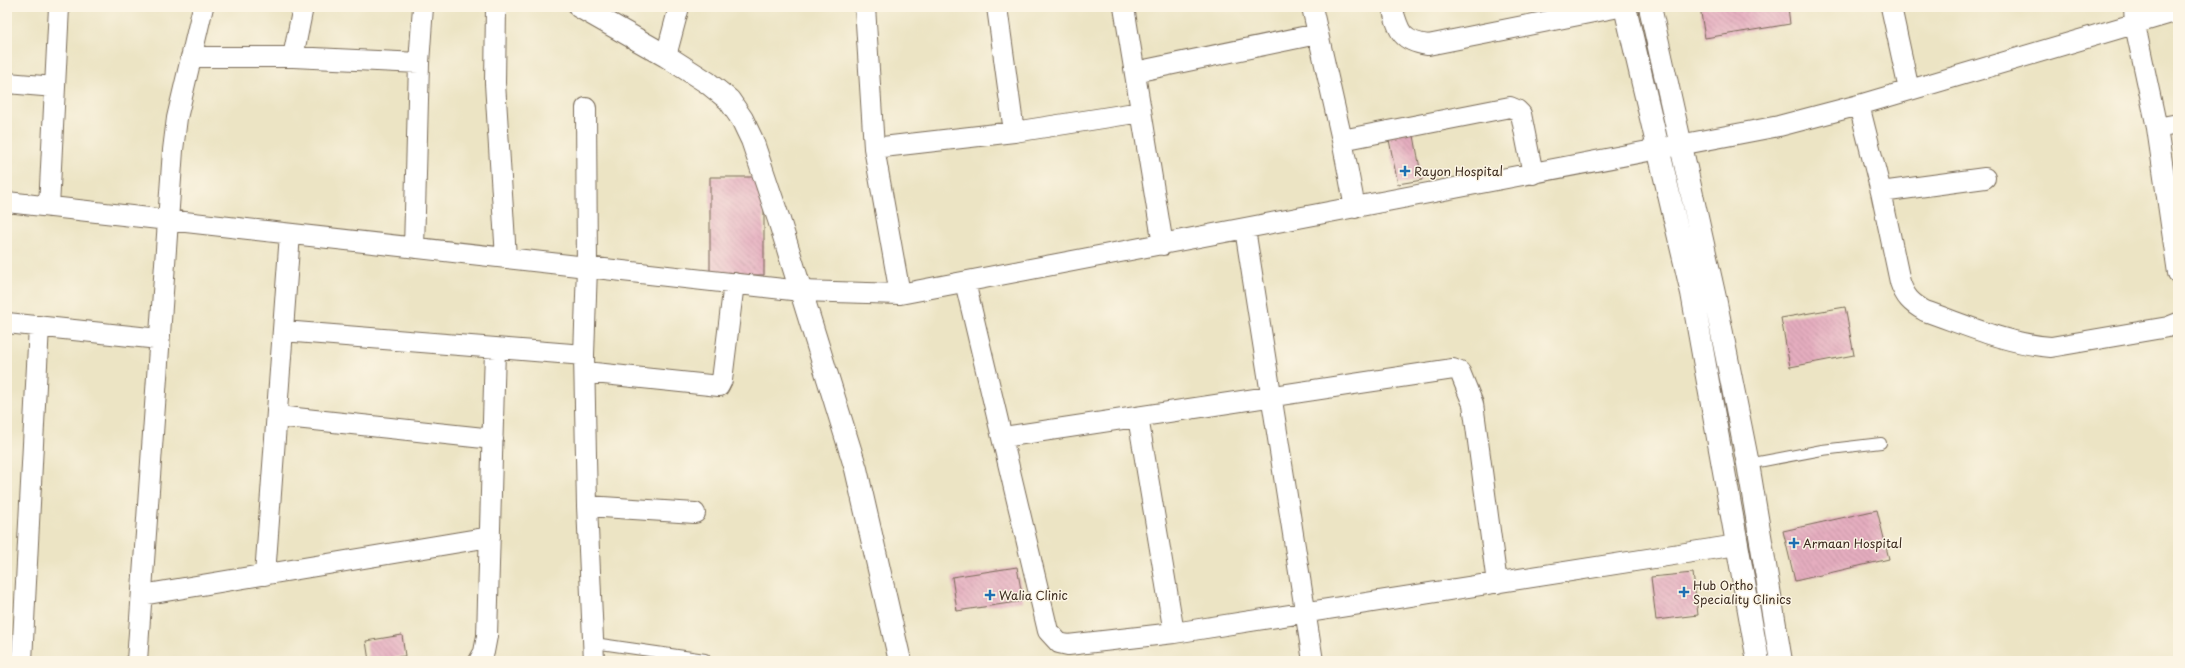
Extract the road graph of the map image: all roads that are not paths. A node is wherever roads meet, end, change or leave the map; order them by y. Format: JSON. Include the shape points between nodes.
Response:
{"nodes":[{"id":1,"x":59,"y":7,"type":"edge"},
{"id":2,"x":203,"y":7,"type":"edge"},
{"id":3,"x":303,"y":7,"type":"edge"},
{"id":4,"x":423,"y":7,"type":"edge"},
{"id":5,"x":496,"y":7,"type":"edge"},
{"id":6,"x":580,"y":7,"type":"edge"},
{"id":7,"x":679,"y":7,"type":"edge"},
{"id":8,"x":865,"y":7,"type":"edge"},
{"id":9,"x":997,"y":7,"type":"edge"},
{"id":10,"x":1124,"y":7,"type":"edge"},
{"id":11,"x":1312,"y":7,"type":"edge"},
{"id":12,"x":1392,"y":7,"type":"edge"},
{"id":13,"x":1619,"y":7,"type":"edge"},
{"id":14,"x":1625,"y":7,"type":"edge"},
{"id":15,"x":1650,"y":7,"type":"edge"},
{"id":16,"x":1891,"y":7,"type":"edge"},
{"id":17,"x":2178,"y":11,"type":"edge"},
{"id":18,"x":2134,"y":16,"type":"edge"},
{"id":19,"x":1317,"y":34,"type":"junction"},
{"id":20,"x":666,"y":56,"type":"junction"},
{"id":21,"x":191,"y":57,"type":"junction"},
{"id":22,"x":293,"y":57,"type":"junction"},
{"id":23,"x":419,"y":63,"type":"junction"},
{"id":24,"x":1135,"y":72,"type":"junction"},
{"id":25,"x":7,"y":83,"type":"edge"},
{"id":26,"x":55,"y":87,"type":"junction"},
{"id":27,"x":1909,"y":90,"type":"junction"},
{"id":28,"x":1859,"y":105,"type":"junction"},
{"id":29,"x":586,"y":108,"type":"dead end"},
{"id":30,"x":1141,"y":112,"type":"junction"},
{"id":31,"x":2178,"y":124,"type":"edge"},
{"id":32,"x":2157,"y":128,"type":"junction"},
{"id":33,"x":1014,"y":132,"type":"junction"},
{"id":34,"x":1342,"y":140,"type":"junction"},
{"id":35,"x":1682,"y":146,"type":"junction"},
{"id":36,"x":874,"y":148,"type":"junction"},
{"id":37,"x":1658,"y":150,"type":"junction"},
{"id":38,"x":1533,"y":174,"type":"junction"},
{"id":39,"x":1986,"y":178,"type":"dead end"},
{"id":40,"x":1881,"y":192,"type":"junction"},
{"id":41,"x":7,"y":202,"type":"edge"},
{"id":42,"x":49,"y":207,"type":"junction"},
{"id":43,"x":1354,"y":208,"type":"junction"},
{"id":44,"x":168,"y":220,"type":"junction"},
{"id":45,"x":1245,"y":229,"type":"junction"},
{"id":46,"x":290,"y":234,"type":"junction"},
{"id":47,"x":1163,"y":244,"type":"junction"},
{"id":48,"x":414,"y":248,"type":"junction"},
{"id":49,"x":506,"y":258,"type":"junction"},
{"id":50,"x":587,"y":267,"type":"junction"},
{"id":51,"x":2178,"y":273,"type":"edge"},
{"id":52,"x":965,"y":282,"type":"junction"},
{"id":53,"x":734,"y":283,"type":"junction"},
{"id":54,"x":801,"y":291,"type":"junction"},
{"id":55,"x":900,"y":294,"type":"junction"},
{"id":56,"x":7,"y":323,"type":"edge"},
{"id":57,"x":2178,"y":323,"type":"edge"},
{"id":58,"x":39,"y":326,"type":"junction"},
{"id":59,"x":283,"y":331,"type":"junction"},
{"id":60,"x":160,"y":339,"type":"junction"},
{"id":61,"x":495,"y":349,"type":"junction"},
{"id":62,"x":584,"y":364,"type":"junction"},
{"id":63,"x":1271,"y":396,"type":"junction"},
{"id":64,"x":277,"y":416,"type":"junction"},
{"id":65,"x":1138,"y":417,"type":"junction"},
{"id":66,"x":1004,"y":437,"type":"junction"},
{"id":67,"x":493,"y":439,"type":"junction"},
{"id":68,"x":1881,"y":443,"type":"dead end"},
{"id":69,"x":1748,"y":464,"type":"junction"},
{"id":70,"x":587,"y":506,"type":"junction"},
{"id":71,"x":695,"y":513,"type":"dead end"},
{"id":72,"x":490,"y":538,"type":"junction"},
{"id":73,"x":1737,"y":546,"type":"junction"},
{"id":74,"x":265,"y":575,"type":"junction"},
{"id":75,"x":1497,"y":583,"type":"junction"},
{"id":76,"x":142,"y":595,"type":"junction"},
{"id":77,"x":1305,"y":612,"type":"junction"},
{"id":78,"x":15,"y":616,"type":"edge"},
{"id":79,"x":1174,"y":633,"type":"junction"},
{"id":80,"x":594,"y":652,"type":"edge"},
{"id":81,"x":705,"y":659,"type":"dead end"},
{"id":82,"x":22,"y":661,"type":"edge"},
{"id":83,"x":137,"y":661,"type":"edge"},
{"id":84,"x":478,"y":661,"type":"edge"},
{"id":85,"x":900,"y":661,"type":"edge"},
{"id":86,"x":1313,"y":661,"type":"edge"},
{"id":87,"x":1758,"y":661,"type":"edge"},
{"id":88,"x":1781,"y":661,"type":"edge"}],
"edges":[{"from":1,"to":26,"type":"street"},
{"from":2,"to":21,"type":"street"},
{"from":3,"to":22,"type":"street"},
{"from":4,"to":23,"type":"street"},
{"from":5,"to":49,"type":"street","via":[[496,91]]},
{"from":6,"to":20,"type":"main road"},
{"from":7,"to":20,"type":"street"},
{"from":8,"to":36,"type":"street"},
{"from":9,"to":33,"type":"street"},
{"from":10,"to":24,"type":"street"},
{"from":11,"to":19,"type":"street"},
{"from":12,"to":13,"type":"street","via":[[1398,28],[1404,37],[1414,43],[1428,45]]},
{"from":14,"to":37,"type":"main road"},
{"from":15,"to":35,"type":"main road"},
{"from":16,"to":27,"type":"street"},
{"from":17,"to":18,"type":"street"},
{"from":18,"to":27,"type":"street"},
{"from":18,"to":32,"type":"street"},
{"from":19,"to":24,"type":"street"},
{"from":19,"to":34,"type":"street"},
{"from":20,"to":54,"type":"main road","via":[[729,100],[742,119],[752,140]]},
{"from":21,"to":22,"type":"street"},
{"from":21,"to":44,"type":"street","via":[[177,118]]},
{"from":22,"to":23,"type":"street"},
{"from":23,"to":48,"type":"street"},
{"from":24,"to":30,"type":"street"},
{"from":25,"to":26,"type":"street"},
{"from":26,"to":42,"type":"street"},
{"from":27,"to":28,"type":"street"},
{"from":28,"to":35,"type":"street","via":[[1779,126]]},
{"from":28,"to":40,"type":"street"},
{"from":29,"to":50,"type":"street"},
{"from":30,"to":33,"type":"street"},
{"from":30,"to":47,"type":"street"},
{"from":31,"to":32,"type":"street"},
{"from":32,"to":51,"type":"street"},
{"from":33,"to":36,"type":"street"},
{"from":34,"to":38,"type":"street","via":[[1510,107],[1521,114]]},
{"from":34,"to":43,"type":"street"},
{"from":35,"to":37,"type":"street"},
{"from":35,"to":69,"type":"main road"},
{"from":36,"to":55,"type":"street"},
{"from":37,"to":38,"type":"street"},
{"from":37,"to":73,"type":"main road","via":[[1692,293]]},
{"from":38,"to":43,"type":"street"},
{"from":39,"to":40,"type":"street"},
{"from":40,"to":57,"type":"street","via":[[1904,294],[1913,304],[1925,311],[2016,342],[2051,346],[2168,327]]},
{"from":41,"to":42,"type":"street"},
{"from":42,"to":44,"type":"street"},
{"from":43,"to":45,"type":"street"},
{"from":44,"to":46,"type":"street"},
{"from":44,"to":60,"type":"street"},
{"from":45,"to":47,"type":"street"},
{"from":45,"to":63,"type":"street"},
{"from":46,"to":48,"type":"street"},
{"from":46,"to":59,"type":"street"},
{"from":47,"to":52,"type":"street"},
{"from":48,"to":49,"type":"street"},
{"from":49,"to":50,"type":"street"},
{"from":50,"to":53,"type":"street"},
{"from":50,"to":62,"type":"street"},
{"from":52,"to":55,"type":"street"},
{"from":52,"to":66,"type":"street"},
{"from":53,"to":54,"type":"street"},
{"from":53,"to":62,"type":"street","via":[[722,380],[719,386]]},
{"from":54,"to":55,"type":"street"},
{"from":54,"to":85,"type":"main road","via":[[856,469]]},
{"from":56,"to":58,"type":"street"},
{"from":58,"to":60,"type":"street"},
{"from":58,"to":78,"type":"street"},
{"from":59,"to":61,"type":"street"},
{"from":59,"to":64,"type":"street"},
{"from":60,"to":76,"type":"street"},
{"from":61,"to":62,"type":"street"},
{"from":61,"to":67,"type":"street"},
{"from":62,"to":70,"type":"street"},
{"from":63,"to":65,"type":"street"},
{"from":63,"to":75,"type":"street","via":[[1442,370],[1452,369],[1460,372],[1472,404]]},
{"from":63,"to":77,"type":"street"},
{"from":64,"to":67,"type":"street"},
{"from":64,"to":74,"type":"street"},
{"from":65,"to":66,"type":"street"},
{"from":65,"to":79,"type":"street"},
{"from":66,"to":79,"type":"street","via":[[1046,623],[1053,638],[1068,645]]},
{"from":67,"to":72,"type":"street"},
{"from":68,"to":69,"type":"lane","via":[[1822,450]]},
{"from":69,"to":88,"type":"main road"},
{"from":70,"to":71,"type":"street"},
{"from":70,"to":80,"type":"street"},
{"from":72,"to":74,"type":"street"},
{"from":72,"to":84,"type":"street","via":[[487,636],[484,652]]},
{"from":73,"to":75,"type":"street"},
{"from":73,"to":87,"type":"main road"},
{"from":74,"to":76,"type":"street"},
{"from":75,"to":77,"type":"street"},
{"from":76,"to":83,"type":"street"},
{"from":77,"to":79,"type":"street"},
{"from":77,"to":86,"type":"street"},
{"from":78,"to":82,"type":"street"},
{"from":80,"to":81,"type":"lane"}]}
